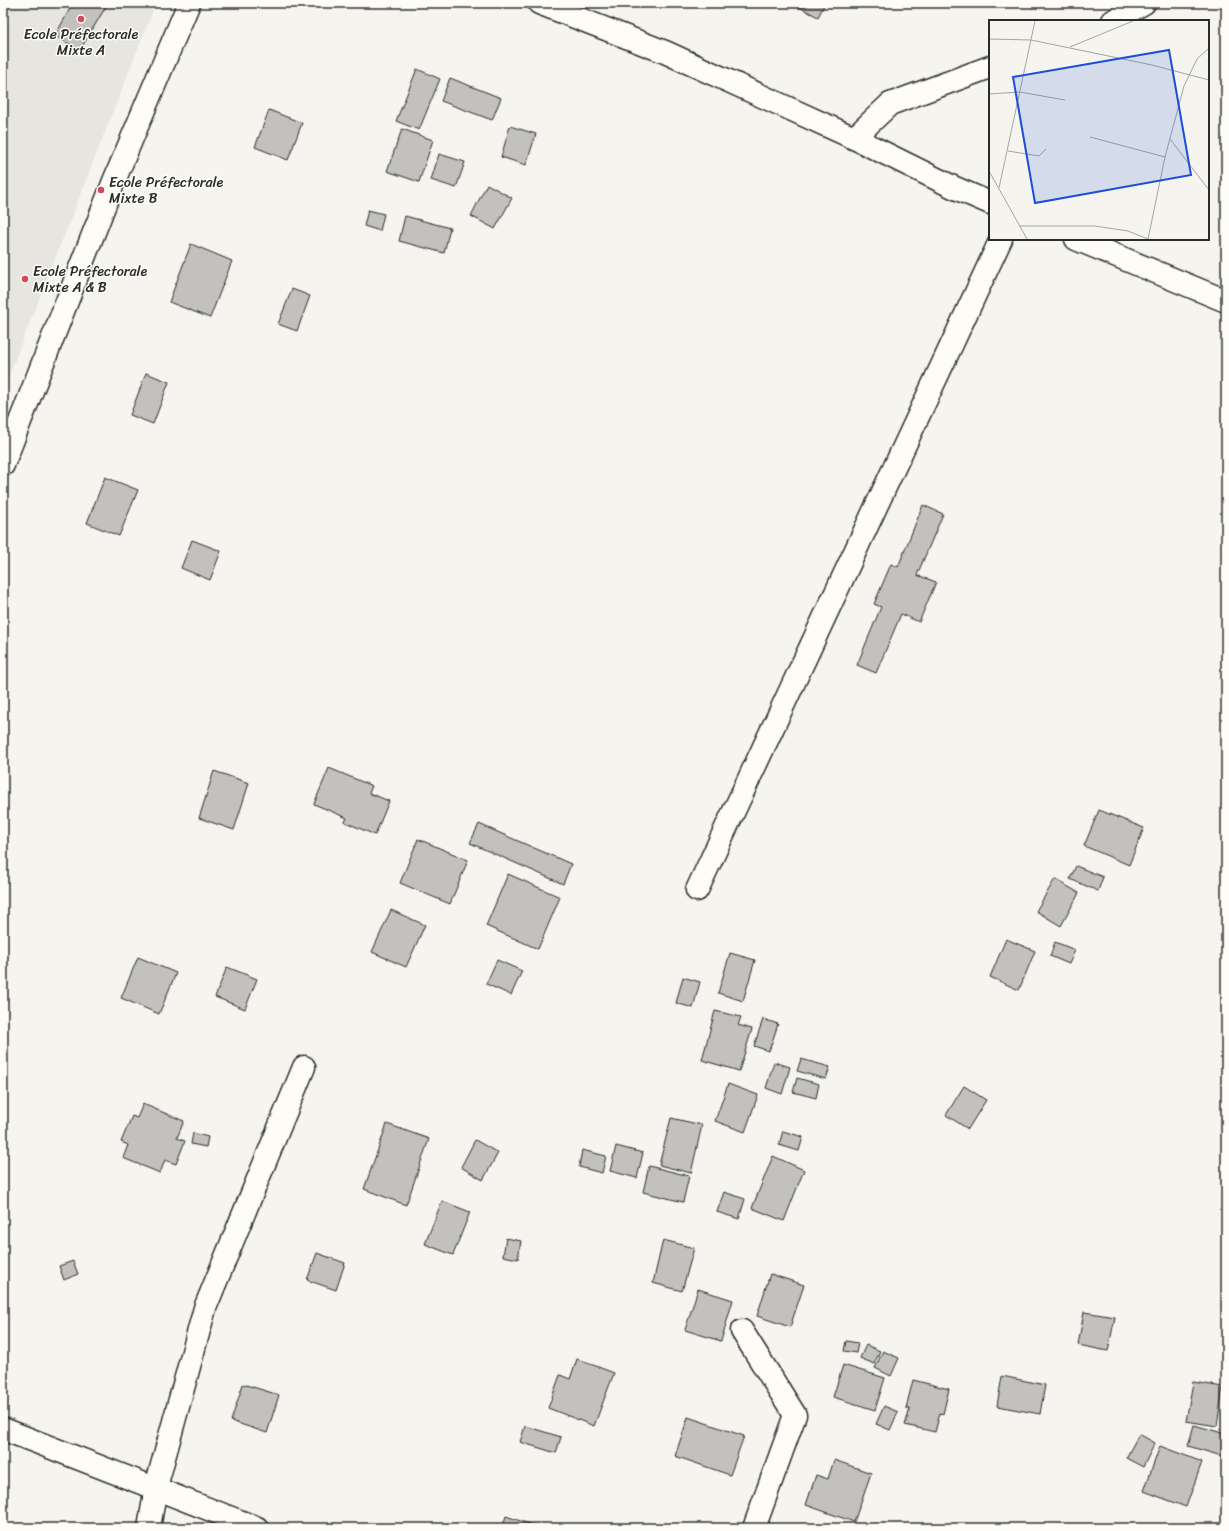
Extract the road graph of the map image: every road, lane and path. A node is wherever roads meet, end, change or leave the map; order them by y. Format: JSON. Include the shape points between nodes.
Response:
{"nodes":[{"id":1,"x":189,"y":3,"type":"edge"},
{"id":2,"x":539,"y":3,"type":"edge"},
{"id":3,"x":1144,"y":3,"type":"edge"},
{"id":4,"x":1115,"y":20,"type":"edge"},
{"id":5,"x":989,"y":67,"type":"edge"},
{"id":6,"x":854,"y":138,"type":"junction"},
{"id":7,"x":989,"y":203,"type":"edge"},
{"id":8,"x":1001,"y":240,"type":"edge"},
{"id":9,"x":1078,"y":240,"type":"edge"},
{"id":10,"x":1226,"y":301,"type":"edge"},
{"id":11,"x":3,"y":465,"type":"edge"},
{"id":12,"x":697,"y":890,"type":"dead end"},
{"id":13,"x":304,"y":1067,"type":"dead end"},
{"id":14,"x":742,"y":1330,"type":"dead end"},
{"id":15,"x":3,"y":1429,"type":"edge"},
{"id":16,"x":156,"y":1488,"type":"junction"},
{"id":17,"x":149,"y":1528,"type":"edge"},
{"id":18,"x":257,"y":1528,"type":"edge"},
{"id":19,"x":754,"y":1528,"type":"edge"}],
"edges":[{"from":1,"to":11,"type":"street","via":[[111,188]]},
{"from":2,"to":6,"type":"street","via":[[665,52]]},
{"from":3,"to":4,"type":"street"},
{"from":5,"to":6,"type":"street","via":[[890,104]]},
{"from":6,"to":7,"type":"street"},
{"from":8,"to":12,"type":"street"},
{"from":9,"to":10,"type":"street"},
{"from":13,"to":16,"type":"street","via":[[205,1308]]},
{"from":14,"to":19,"type":"street","via":[[796,1415]]},
{"from":15,"to":16,"type":"street"},
{"from":16,"to":17,"type":"street"},
{"from":16,"to":18,"type":"street"}]}
